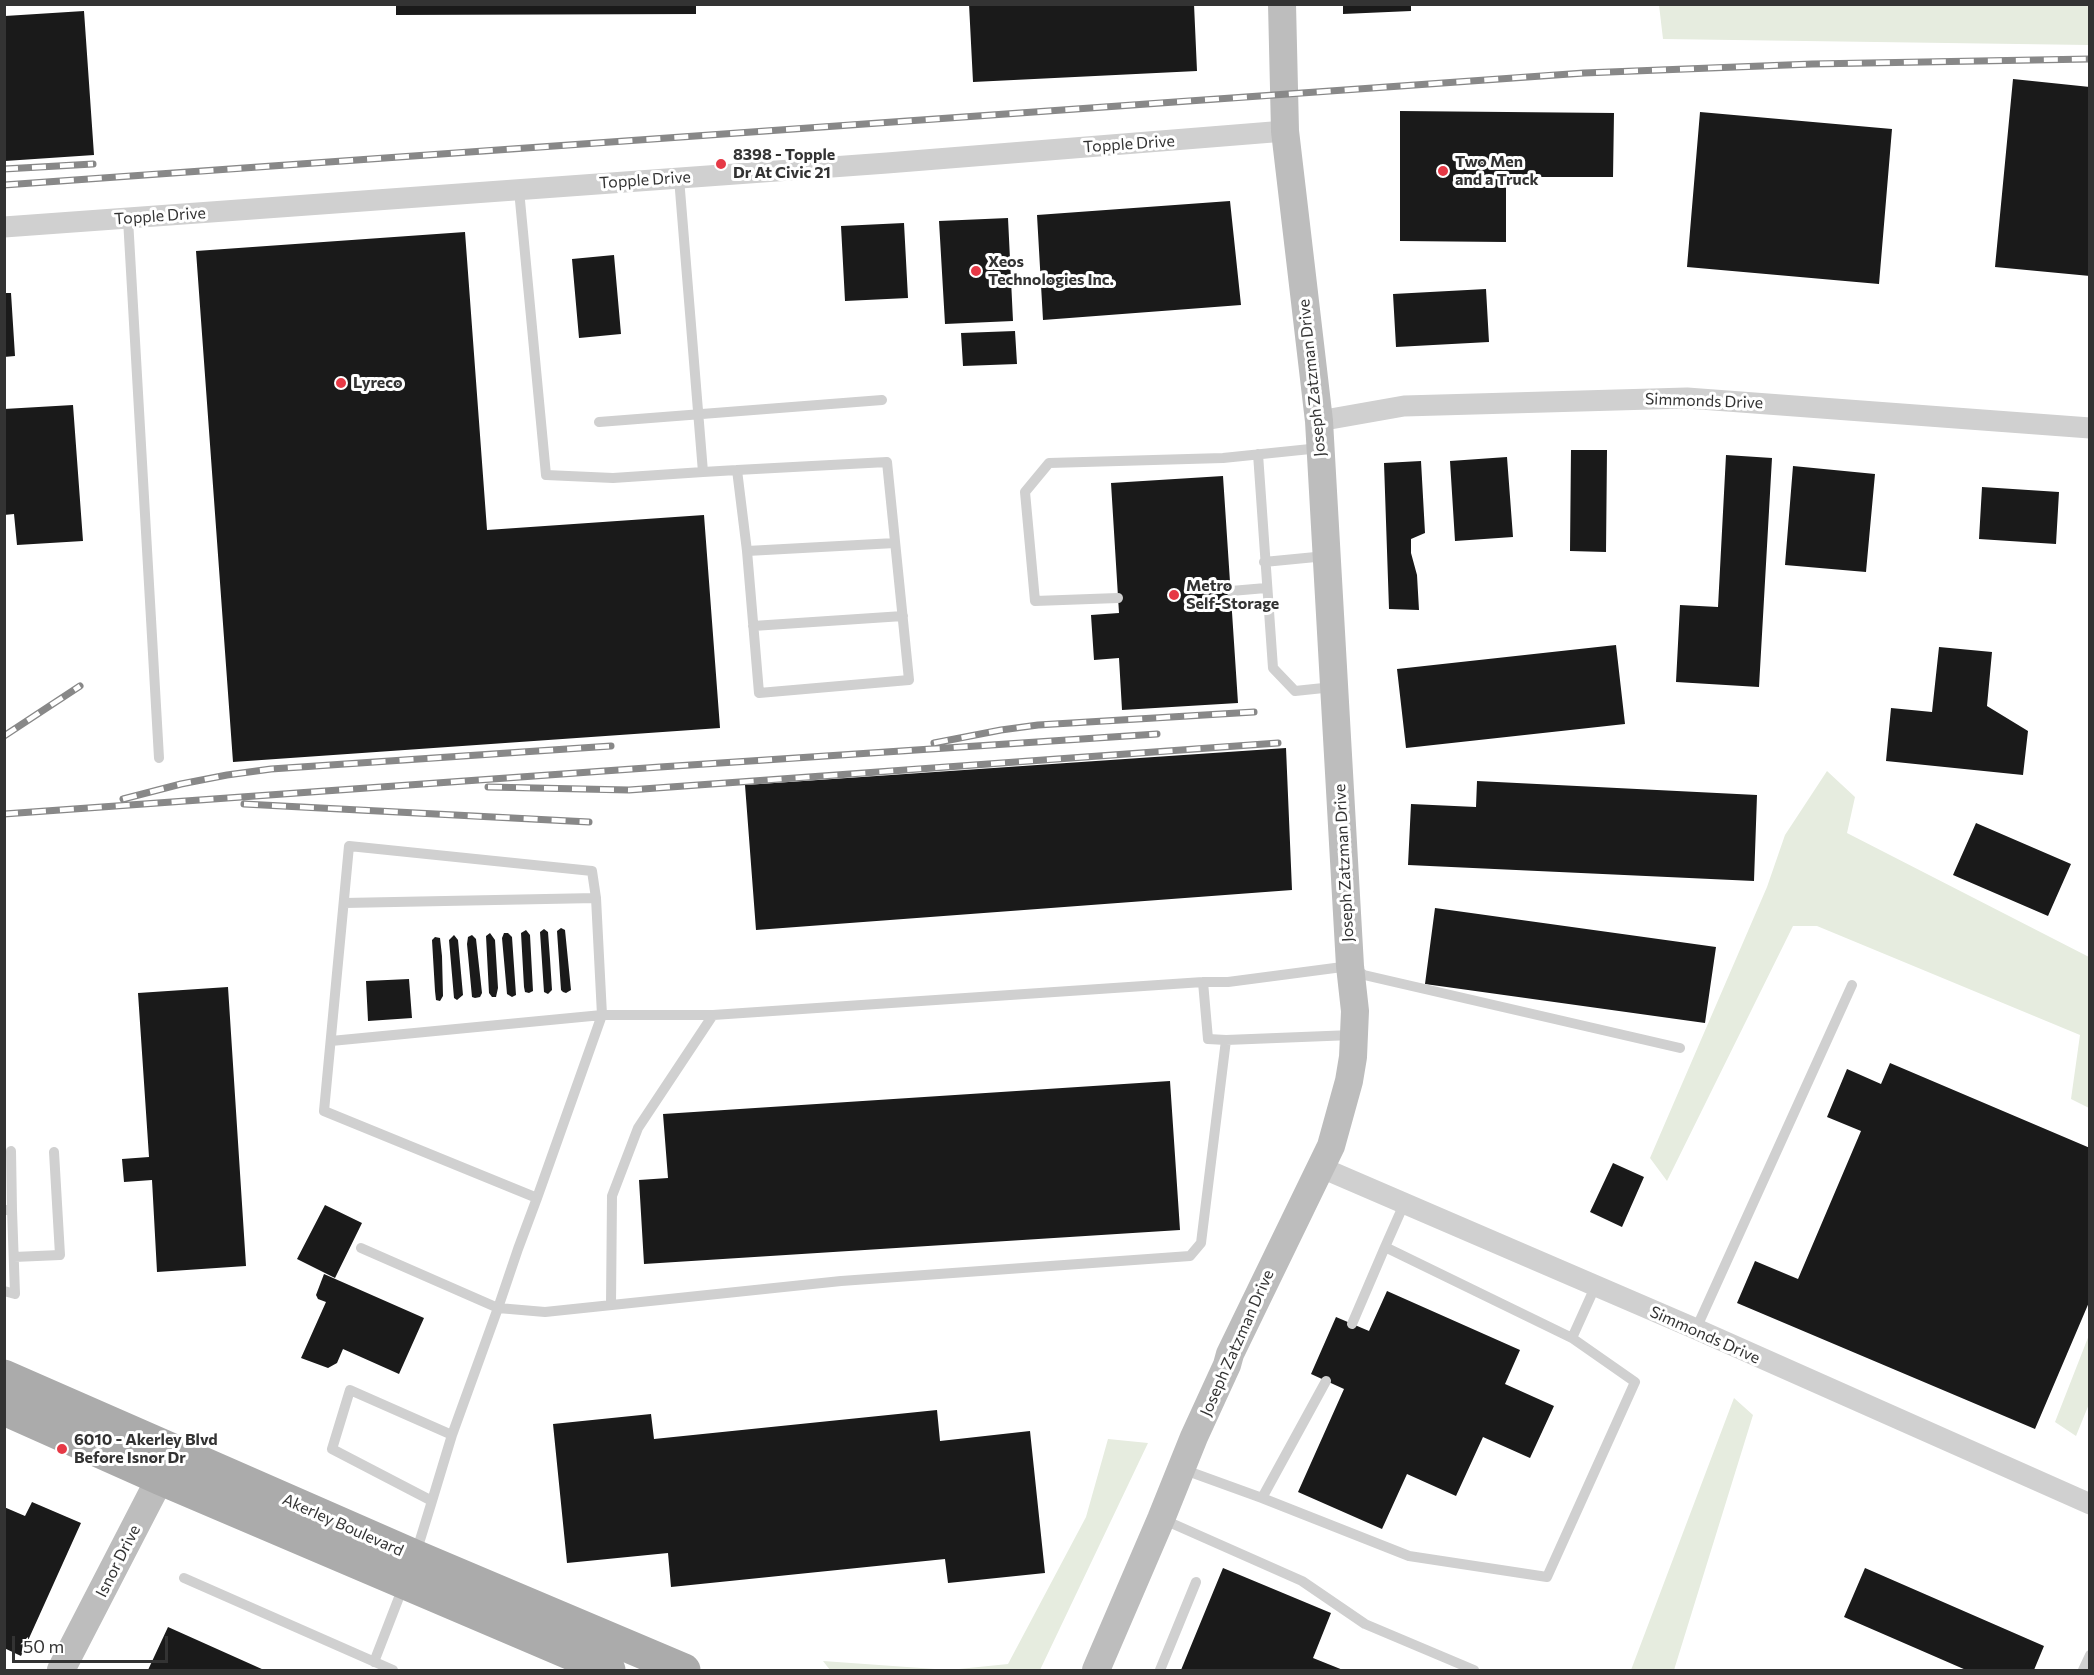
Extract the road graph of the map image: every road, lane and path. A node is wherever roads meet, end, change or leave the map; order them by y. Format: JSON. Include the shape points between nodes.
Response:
{"nodes":[{"id":1,"x":1282,"y":4,"type":"edge"},
{"id":2,"x":1285,"y":131,"type":"junction"},
{"id":3,"x":679,"y":178,"type":"junction"},
{"id":4,"x":519,"y":189,"type":"junction"},
{"id":5,"x":128,"y":219,"type":"junction"},
{"id":6,"x":4,"y":227,"type":"edge"},
{"id":7,"x":882,"y":400,"type":"dead end"},
{"id":8,"x":698,"y":413,"type":"junction"},
{"id":9,"x":600,"y":422,"type":"dead end"},
{"id":10,"x":2090,"y":428,"type":"edge"},
{"id":11,"x":1319,"y":434,"type":"junction"},
{"id":12,"x":1258,"y":454,"type":"junction"},
{"id":13,"x":738,"y":470,"type":"junction"},
{"id":14,"x":703,"y":472,"type":"junction"},
{"id":15,"x":895,"y":543,"type":"junction"},
{"id":16,"x":747,"y":551,"type":"junction"},
{"id":17,"x":1326,"y":556,"type":"junction"},
{"id":18,"x":1264,"y":562,"type":"junction"},
{"id":19,"x":1266,"y":588,"type":"junction"},
{"id":20,"x":1231,"y":591,"type":"dead end"},
{"id":21,"x":1118,"y":598,"type":"dead end"},
{"id":22,"x":903,"y":616,"type":"junction"},
{"id":23,"x":753,"y":626,"type":"junction"},
{"id":24,"x":1333,"y":687,"type":"junction"},
{"id":25,"x":159,"y":758,"type":"dead end"},
{"id":26,"x":596,"y":898,"type":"junction"},
{"id":27,"x":344,"y":903,"type":"junction"},
{"id":28,"x":1350,"y":966,"type":"junction"},
{"id":29,"x":1203,"y":982,"type":"junction"},
{"id":30,"x":1852,"y":985,"type":"dead end"},
{"id":31,"x":602,"y":1015,"type":"junction"},
{"id":32,"x":713,"y":1015,"type":"junction"},
{"id":33,"x":1355,"y":1035,"type":"junction"},
{"id":34,"x":1226,"y":1040,"type":"junction"},
{"id":35,"x":331,"y":1041,"type":"junction"},
{"id":36,"x":1680,"y":1048,"type":"dead end"},
{"id":37,"x":11,"y":1152,"type":"dead end"},
{"id":38,"x":54,"y":1152,"type":"dead end"},
{"id":39,"x":1320,"y":1167,"type":"junction"},
{"id":40,"x":537,"y":1198,"type":"junction"},
{"id":41,"x":1404,"y":1204,"type":"junction"},
{"id":42,"x":8,"y":1210,"type":"edge"},
{"id":43,"x":1385,"y":1247,"type":"junction"},
{"id":44,"x":361,"y":1248,"type":"dead end"},
{"id":45,"x":14,"y":1257,"type":"junction"},
{"id":46,"x":1595,"y":1287,"type":"junction"},
{"id":47,"x":4,"y":1291,"type":"edge"},
{"id":48,"x":611,"y":1305,"type":"junction"},
{"id":49,"x":498,"y":1308,"type":"junction"},
{"id":50,"x":1352,"y":1324,"type":"dead end"},
{"id":51,"x":1695,"y":1329,"type":"junction"},
{"id":52,"x":1572,"y":1338,"type":"junction"},
{"id":53,"x":4,"y":1376,"type":"edge"},
{"id":54,"x":1326,"y":1381,"type":"dead end"},
{"id":55,"x":4,"y":1409,"type":"edge"},
{"id":56,"x":452,"y":1435,"type":"junction"},
{"id":57,"x":167,"y":1465,"type":"junction"},
{"id":58,"x":1182,"y":1469,"type":"junction"},
{"id":59,"x":1262,"y":1498,"type":"junction"},
{"id":60,"x":432,"y":1501,"type":"junction"},
{"id":61,"x":2090,"y":1504,"type":"edge"},
{"id":62,"x":1161,"y":1519,"type":"junction"},
{"id":63,"x":410,"y":1569,"type":"junction"},
{"id":64,"x":184,"y":1578,"type":"dead end"},
{"id":65,"x":1196,"y":1582,"type":"dead end"},
{"id":66,"x":2090,"y":1655,"type":"edge"},
{"id":67,"x":374,"y":1662,"type":"junction"},
{"id":68,"x":1469,"y":1670,"type":"edge"},
{"id":69,"x":61,"y":1671,"type":"edge"},
{"id":70,"x":393,"y":1671,"type":"edge"},
{"id":71,"x":609,"y":1671,"type":"edge"},
{"id":72,"x":684,"y":1671,"type":"edge"},
{"id":73,"x":1096,"y":1671,"type":"edge"},
{"id":74,"x":1160,"y":1671,"type":"edge"},
{"id":75,"x":2083,"y":1671,"type":"edge"}],
"edges":[{"from":1,"to":2,"type":"street","name":"Joseph Zatzman Drive"},
{"from":2,"to":3,"type":"street","name":"Topple Drive"},
{"from":2,"to":11,"type":"street","name":"Joseph Zatzman Drive"},
{"from":3,"to":4,"type":"street","name":"Topple Drive"},
{"from":3,"to":8,"type":"lane"},
{"from":4,"to":5,"type":"street","name":"Topple Drive"},
{"from":4,"to":14,"type":"lane","via":[[546,475],[613,478]]},
{"from":5,"to":6,"type":"street","name":"Topple Drive"},
{"from":5,"to":25,"type":"lane"},
{"from":7,"to":8,"type":"lane"},
{"from":8,"to":9,"type":"lane"},
{"from":8,"to":14,"type":"lane"},
{"from":10,"to":11,"type":"street","name":"Simmonds Drive","via":[[1687,398],[1404,406]]},
{"from":11,"to":12,"type":"lane"},
{"from":11,"to":17,"type":"street","name":"Joseph Zatzman Drive"},
{"from":12,"to":18,"type":"lane"},
{"from":12,"to":21,"type":"lane","via":[[1049,463],[1025,492],[1035,601]]},
{"from":13,"to":14,"type":"lane"},
{"from":13,"to":15,"type":"lane","via":[[887,462]]},
{"from":13,"to":16,"type":"lane"},
{"from":15,"to":16,"type":"lane"},
{"from":15,"to":22,"type":"lane"},
{"from":16,"to":23,"type":"lane"},
{"from":17,"to":18,"type":"lane"},
{"from":17,"to":24,"type":"street","name":"Joseph Zatzman Drive"},
{"from":18,"to":19,"type":"lane"},
{"from":19,"to":20,"type":"lane"},
{"from":19,"to":24,"type":"lane","via":[[1273,668],[1295,692]]},
{"from":22,"to":23,"type":"lane"},
{"from":22,"to":23,"type":"lane","via":[[909,680],[759,693]]},
{"from":24,"to":28,"type":"street","name":"Joseph Zatzman Drive"},
{"from":26,"to":27,"type":"lane"},
{"from":26,"to":27,"type":"lane","via":[[592,871],[349,846]]},
{"from":26,"to":31,"type":"lane"},
{"from":27,"to":35,"type":"lane"},
{"from":28,"to":29,"type":"lane"},
{"from":28,"to":33,"type":"street","name":"Joseph Zatzman Drive"},
{"from":28,"to":36,"type":"lane","via":[[1364,975]]},
{"from":29,"to":32,"type":"lane"},
{"from":29,"to":34,"type":"lane","via":[[1208,1039]]},
{"from":30,"to":51,"type":"lane"},
{"from":31,"to":32,"type":"lane"},
{"from":31,"to":35,"type":"lane"},
{"from":31,"to":40,"type":"lane"},
{"from":32,"to":48,"type":"lane","via":[[638,1128],[612,1196]]},
{"from":33,"to":34,"type":"lane"},
{"from":33,"to":39,"type":"street","name":"Joseph Zatzman Drive","via":[[1346,1092]]},
{"from":34,"to":48,"type":"lane","via":[[1201,1244],[1190,1256],[841,1281]]},
{"from":35,"to":40,"type":"lane","via":[[324,1111]]},
{"from":37,"to":42,"type":"lane"},
{"from":38,"to":45,"type":"lane","via":[[60,1255]]},
{"from":39,"to":41,"type":"street","name":"Simmonds Drive"},
{"from":39,"to":58,"type":"street","name":"Joseph Zatzman Drive","via":[[1230,1354]]},
{"from":40,"to":49,"type":"lane"},
{"from":41,"to":43,"type":"lane"},
{"from":41,"to":46,"type":"street","name":"Simmonds Drive"},
{"from":42,"to":45,"type":"lane"},
{"from":43,"to":50,"type":"lane"},
{"from":43,"to":52,"type":"lane"},
{"from":44,"to":49,"type":"lane"},
{"from":45,"to":47,"type":"lane","via":[[15,1294]]},
{"from":46,"to":51,"type":"street","name":"Simmonds Drive"},
{"from":46,"to":52,"type":"lane"},
{"from":48,"to":49,"type":"lane","via":[[545,1312]]},
{"from":49,"to":56,"type":"lane"},
{"from":51,"to":61,"type":"street","name":"Simmonds Drive"},
{"from":52,"to":59,"type":"lane","via":[[1635,1382],[1547,1577],[1409,1556]]},
{"from":53,"to":57,"type":"main road","name":"Akerley Boulevard"},
{"from":54,"to":59,"type":"lane"},
{"from":55,"to":57,"type":"main road","name":"Akerley Boulevard"},
{"from":56,"to":60,"type":"lane"},
{"from":56,"to":60,"type":"lane","via":[[350,1390],[332,1449]]},
{"from":57,"to":63,"type":"main road","name":"Akerley Boulevard"},
{"from":57,"to":69,"type":"street","name":"Isnor Drive"},
{"from":58,"to":59,"type":"lane"},
{"from":58,"to":62,"type":"street","name":"Joseph Zatzman Drive"},
{"from":60,"to":63,"type":"lane"},
{"from":62,"to":68,"type":"lane","via":[[1302,1581],[1365,1624]]},
{"from":62,"to":73,"type":"street","name":"Joseph Zatzman Drive"},
{"from":63,"to":67,"type":"lane"},
{"from":63,"to":71,"type":"main road","name":"Akerley Boulevard"},
{"from":63,"to":72,"type":"main road","name":"Akerley Boulevard"},
{"from":64,"to":67,"type":"lane"},
{"from":65,"to":74,"type":"lane"},
{"from":66,"to":75,"type":"lane"},
{"from":67,"to":70,"type":"lane"}]}
